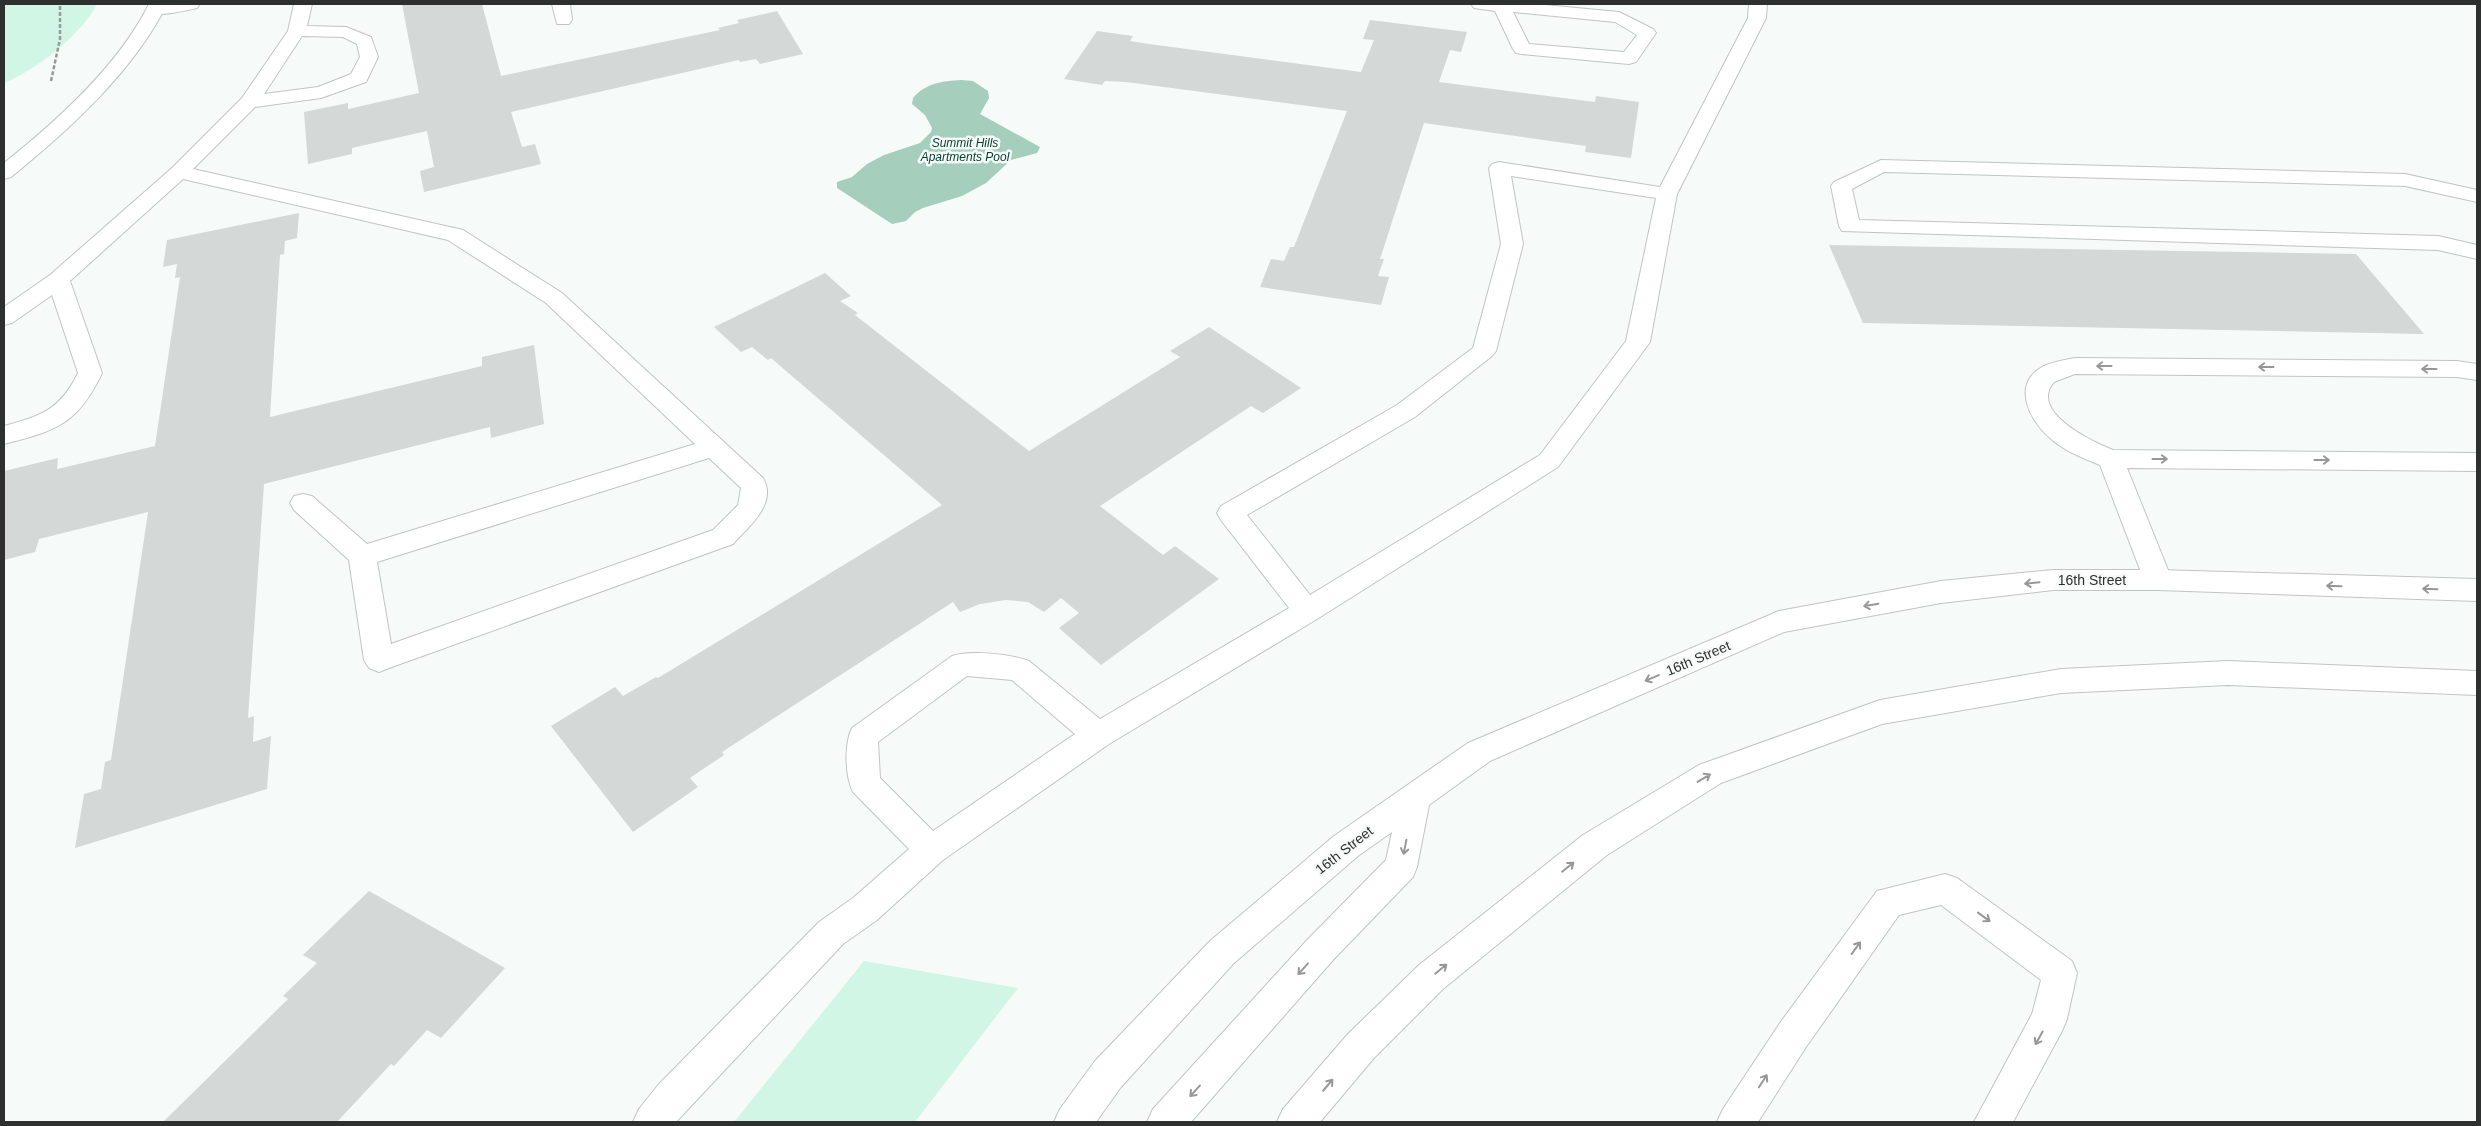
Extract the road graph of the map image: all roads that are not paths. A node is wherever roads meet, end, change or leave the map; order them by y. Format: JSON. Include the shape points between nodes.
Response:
{"nodes":[{"id":1,"x":191,"y":4,"type":"edge"},
{"id":2,"x":303,"y":4,"type":"edge"},
{"id":3,"x":1480,"y":4,"type":"edge"},
{"id":4,"x":1758,"y":4,"type":"edge"},
{"id":5,"x":1501,"y":5,"type":"junction"},
{"id":6,"x":157,"y":6,"type":"edge"},
{"id":7,"x":297,"y":31,"type":"junction"},
{"id":8,"x":248,"y":102,"type":"junction"},
{"id":9,"x":179,"y":172,"type":"junction"},
{"id":10,"x":4,"y":173,"type":"edge"},
{"id":11,"x":1667,"y":194,"type":"junction"},
{"id":12,"x":2477,"y":196,"type":"edge"},
{"id":13,"x":2477,"y":252,"type":"edge"},
{"id":14,"x":58,"y":280,"type":"junction"},
{"id":15,"x":4,"y":318,"type":"edge"},
{"id":16,"x":2477,"y":372,"type":"edge"},
{"id":17,"x":4,"y":435,"type":"edge"},
{"id":18,"x":712,"y":448,"type":"junction"},
{"id":19,"x":2111,"y":459,"type":"junction"},
{"id":20,"x":2477,"y":462,"type":"edge"},
{"id":21,"x":303,"y":503,"type":"dead end"},
{"id":22,"x":362,"y":556,"type":"junction"},
{"id":23,"x":2158,"y":580,"type":"junction"},
{"id":24,"x":2477,"y":590,"type":"edge"},
{"id":25,"x":1307,"y":611,"type":"junction"},
{"id":26,"x":2477,"y":683,"type":"edge"},
{"id":27,"x":1098,"y":734,"type":"junction"},
{"id":28,"x":1414,"y":799,"type":"junction"},
{"id":29,"x":931,"y":850,"type":"junction"},
{"id":30,"x":652,"y":1122,"type":"edge"},
{"id":31,"x":1073,"y":1122,"type":"edge"},
{"id":32,"x":1166,"y":1122,"type":"edge"},
{"id":33,"x":1296,"y":1122,"type":"edge"},
{"id":34,"x":1736,"y":1122,"type":"edge"},
{"id":35,"x":1993,"y":1122,"type":"edge"}],
"edges":[{"from":1,"to":6,"type":"main road"},
{"from":2,"to":7,"type":"main road"},
{"from":3,"to":5,"type":"main road"},
{"from":4,"to":11,"type":"main road","via":[[1757,18]]},
{"from":5,"to":5,"type":"main road","via":[[1618,17],[1647,33],[1629,58],[1522,49]]},
{"from":6,"to":10,"type":"main road","via":[[132,45],[96,90],[49,138]]},
{"from":7,"to":8,"type":"main road"},
{"from":7,"to":8,"type":"main road","via":[[346,32],[364,40],[369,57],[359,78],[321,92]]},
{"from":8,"to":9,"type":"main road"},
{"from":9,"to":14,"type":"main road"},
{"from":9,"to":18,"type":"main road","via":[[455,235],[554,298]]},
{"from":11,"to":25,"type":"main road","via":[[1638,342],[1549,461]]},
{"from":11,"to":25,"type":"main road","via":[[1499,168],[1512,244],[1484,351],[1406,411],[1230,513]]},
{"from":12,"to":13,"type":"main road","via":[[2405,180],[1881,166],[1842,186],[1850,226],[2438,243]]},
{"from":14,"to":15,"type":"main road"},
{"from":14,"to":17,"type":"main road","via":[[90,373],[81,396],[67,412]]},
{"from":16,"to":19,"type":"main road","one_way":true,"via":[[2457,369],[2075,366],[2056,370],[2043,379],[2037,391],[2038,406],[2048,422],[2064,437],[2086,450]]},
{"from":18,"to":22,"type":"main road"},
{"from":18,"to":22,"type":"main road","via":[[754,485],[751,508],[723,537],[379,660]]},
{"from":19,"to":20,"type":"main road","one_way":true},
{"from":19,"to":23,"type":"main road"},
{"from":21,"to":22,"type":"main road"},
{"from":24,"to":23,"type":"main road","name":"16th Street","one_way":true},
{"from":23,"to":28,"type":"main road","name":"16th Street","one_way":true,"via":[[2053,580],[1942,592],[1779,622],[1479,752]]},
{"from":25,"to":27,"type":"main road"},
{"from":33,"to":26,"type":"main road","one_way":true,"via":[[1361,1046],[1431,978],[1595,845],[1710,774],[1880,712],[2061,681],[2228,673]]},
{"from":27,"to":29,"type":"main road"},
{"from":27,"to":29,"type":"main road","via":[[1019,669],[962,664],[863,737],[864,783]]},
{"from":28,"to":31,"type":"main road","name":"16th Street","via":[[1346,846],[1222,952],[1108,1074]]},
{"from":28,"to":32,"type":"main road","one_way":true,"via":[[1401,867],[1321,949]]},
{"from":29,"to":30,"type":"main road","via":[[865,909],[831,932],[672,1097]]},
{"from":34,"to":35,"type":"main road","one_way":true,"via":[[1793,1035],[1889,902],[1945,888],[2060,973],[2050,1019]]}]}
